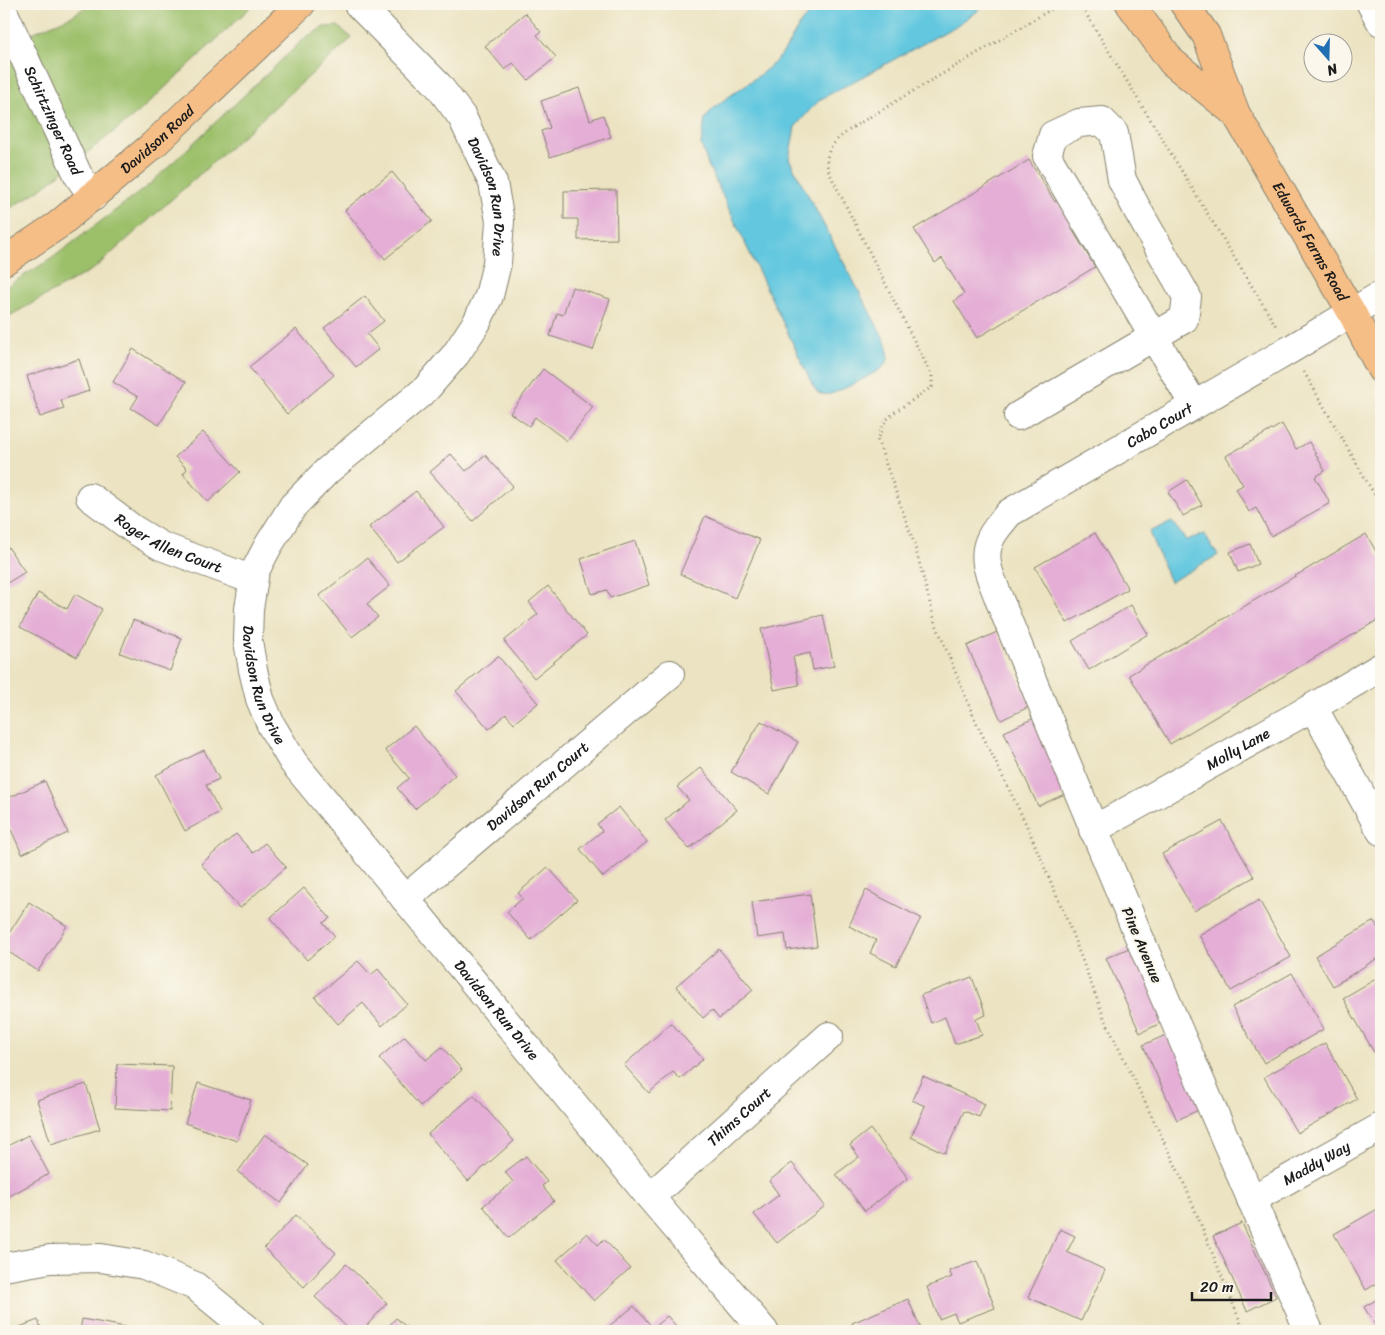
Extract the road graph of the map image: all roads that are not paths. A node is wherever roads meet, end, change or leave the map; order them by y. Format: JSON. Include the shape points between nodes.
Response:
{"nodes":[{"id":1,"x":301,"y":4,"type":"edge"},
{"id":2,"x":358,"y":4,"type":"edge"},
{"id":3,"x":1130,"y":4,"type":"edge"},
{"id":4,"x":1184,"y":4,"type":"edge"},
{"id":5,"x":1371,"y":4,"type":"edge"},
{"id":6,"x":4,"y":13,"type":"edge"},
{"id":7,"x":1381,"y":22,"type":"edge"},
{"id":8,"x":1236,"y":114,"type":"junction"},
{"id":9,"x":92,"y":197,"type":"junction"},
{"id":10,"x":4,"y":261,"type":"edge"},
{"id":11,"x":1381,"y":295,"type":"edge"},
{"id":12,"x":1352,"y":313,"type":"junction"},
{"id":13,"x":1154,"y":337,"type":"junction"},
{"id":14,"x":1381,"y":369,"type":"edge"},
{"id":15,"x":1194,"y":405,"type":"junction"},
{"id":16,"x":1018,"y":416,"type":"dead end"},
{"id":17,"x":90,"y":498,"type":"dead end"},
{"id":18,"x":986,"y":554,"type":"joint"},
{"id":19,"x":253,"y":580,"type":"junction"},
{"id":20,"x":1381,"y":667,"type":"edge"},
{"id":21,"x":670,"y":674,"type":"dead end"},
{"id":22,"x":1313,"y":707,"type":"junction"},
{"id":23,"x":1093,"y":830,"type":"junction"},
{"id":24,"x":1381,"y":831,"type":"edge"},
{"id":25,"x":405,"y":898,"type":"junction"},
{"id":26,"x":829,"y":1036,"type":"dead end"},
{"id":27,"x":1381,"y":1127,"type":"edge"},
{"id":28,"x":650,"y":1197,"type":"junction"},
{"id":29,"x":1251,"y":1200,"type":"junction"},
{"id":30,"x":4,"y":1267,"type":"edge"},
{"id":31,"x":250,"y":1331,"type":"edge"},
{"id":32,"x":764,"y":1331,"type":"edge"},
{"id":33,"x":1310,"y":1331,"type":"edge"}],
"edges":[{"from":1,"to":9,"type":"main road","name":"Davidson Road","via":[[152,146]]},
{"from":2,"to":19,"type":"street","name":"Davidson Run Drive","via":[[438,85],[462,117],[493,183],[500,221],[497,262],[489,296],[456,354],[426,389],[327,471],[294,506],[268,546]]},
{"from":3,"to":8,"type":"main road","name":"Edwards Farms Road","via":[[1172,62]]},
{"from":4,"to":8,"type":"main road","name":"Edwards Farms Road","via":[[1206,35]]},
{"from":5,"to":7,"type":"street"},
{"from":6,"to":9,"type":"street","name":"Schirtzinger Road","via":[[78,175]]},
{"from":8,"to":12,"type":"main road","name":"Edwards Farms Road"},
{"from":9,"to":10,"type":"main road","name":"Davidson Road","via":[[58,225]]},
{"from":11,"to":12,"type":"street","name":"Cabo Court"},
{"from":12,"to":14,"type":"main road","name":"Edwards Farms Road"},
{"from":12,"to":15,"type":"street","name":"Cabo Court"},
{"from":13,"to":13,"type":"street","via":[[1184,318],[1187,296],[1122,180],[1114,133],[1102,121],[1078,123],[1053,135],[1047,156]]},
{"from":13,"to":15,"type":"street"},
{"from":13,"to":16,"type":"street"},
{"from":15,"to":18,"type":"street","name":"Cabo Court","via":[[1009,513],[989,541]]},
{"from":17,"to":19,"type":"street","name":"Roger Allen Court","via":[[161,546]]},
{"from":18,"to":23,"type":"street","name":"Pine Avenue","via":[[999,599]]},
{"from":19,"to":25,"type":"street","name":"Davidson Run Drive","via":[[248,641],[260,699],[271,725],[293,762]]},
{"from":20,"to":22,"type":"street","name":"Molly Lane"},
{"from":21,"to":25,"type":"street","name":"Davidson Run Court"},
{"from":22,"to":23,"type":"street","name":"Molly Lane"},
{"from":22,"to":24,"type":"street"},
{"from":23,"to":29,"type":"street","name":"Pine Avenue"},
{"from":25,"to":28,"type":"street","name":"Davidson Run Drive"},
{"from":26,"to":28,"type":"street","name":"Thims Court"},
{"from":27,"to":29,"type":"street","name":"Maddy Way"},
{"from":28,"to":32,"type":"street","name":"Davidson Run Drive"},
{"from":29,"to":33,"type":"street","name":"Pine Avenue"},
{"from":30,"to":31,"type":"street","via":[[50,1259],[101,1258],[144,1265],[195,1286]]}]}
